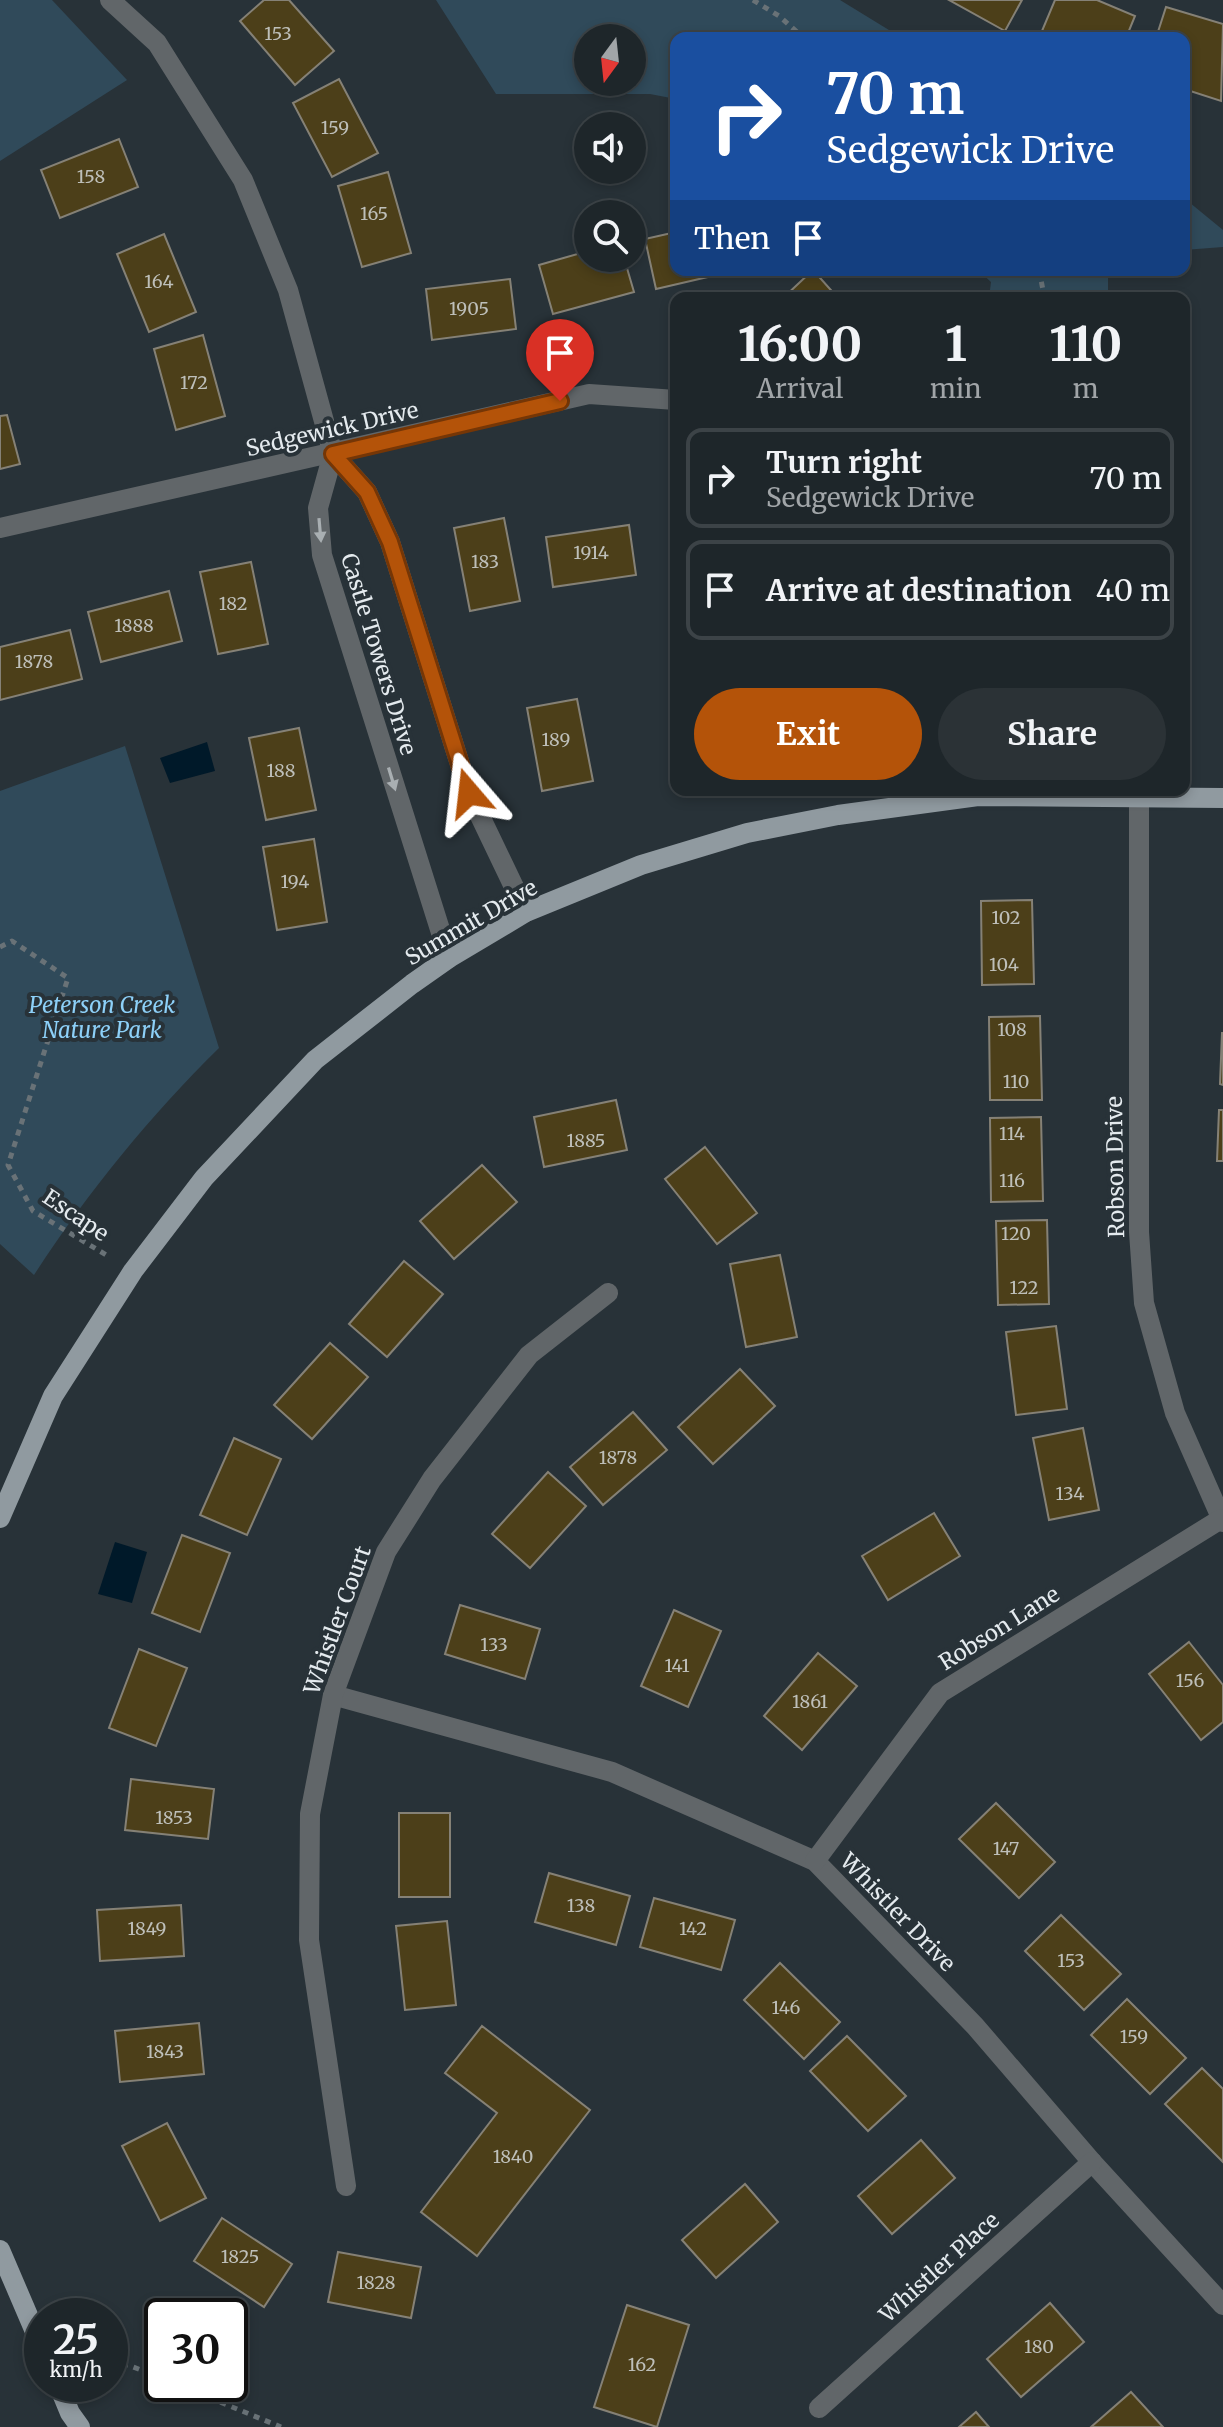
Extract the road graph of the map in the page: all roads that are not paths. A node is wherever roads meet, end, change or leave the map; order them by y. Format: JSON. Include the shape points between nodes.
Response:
{"nodes":[{"id":1,"x":110,"y":0,"type":"edge"},
{"id":2,"x":670,"y":400,"type":"edge"},
{"id":3,"x":333,"y":454,"type":"junction"},
{"id":4,"x":0,"y":528,"type":"edge"},
{"id":5,"x":1139,"y":798,"type":"junction"},
{"id":6,"x":1223,"y":798,"type":"edge"},
{"id":7,"x":526,"y":912,"type":"junction"},
{"id":8,"x":449,"y":958,"type":"junction"},
{"id":9,"x":608,"y":1293,"type":"dead end"},
{"id":10,"x":0,"y":1518,"type":"edge"},
{"id":11,"x":1222,"y":1520,"type":"edge"},
{"id":12,"x":333,"y":1695,"type":"junction"},
{"id":13,"x":815,"y":1861,"type":"junction"},
{"id":14,"x":1092,"y":2162,"type":"junction"},
{"id":15,"x":346,"y":2186,"type":"dead end"},
{"id":16,"x":2,"y":2264,"type":"edge"},
{"id":17,"x":1223,"y":2305,"type":"edge"},
{"id":18,"x":24,"y":2310,"type":"edge"},
{"id":19,"x":65,"y":2402,"type":"edge"},
{"id":20,"x":819,"y":2408,"type":"dead end"},
{"id":21,"x":80,"y":2427,"type":"edge"}],
"edges":[{"from":1,"to":3,"type":"street","name":"Castle Towers Drive","via":[[157,43],[243,180],[288,290]]},
{"from":2,"to":3,"type":"street","name":"Sedgewick Drive","via":[[589,394]]},
{"from":3,"to":4,"type":"street","name":"Sedgewick Drive"},
{"from":3,"to":7,"type":"street","name":"Castle Towers Drive","via":[[367,492],[390,542],[469,793]]},
{"from":3,"to":8,"type":"street","name":"Castle Towers Drive","one_way":true,"via":[[318,508],[322,555]]},
{"from":5,"to":6,"type":"main road","name":"Summit Drive"},
{"from":5,"to":7,"type":"main road","name":"Summit Drive","via":[[978,796],[838,815],[747,833],[641,865]]},
{"from":5,"to":11,"type":"street","name":"Robson Drive","via":[[1139,1232],[1144,1303],[1175,1413]]},
{"from":7,"to":8,"type":"main road","name":"Summit Drive"},
{"from":8,"to":10,"type":"main road","name":"Summit Drive","via":[[315,1060],[204,1178],[133,1271],[53,1396]]},
{"from":9,"to":12,"type":"street","name":"Whistler Court","via":[[529,1355],[432,1479],[386,1552]]},
{"from":11,"to":13,"type":"street","name":"Robson Lane","via":[[940,1693]]},
{"from":12,"to":13,"type":"street","name":"Whistler Drive","via":[[612,1772]]},
{"from":12,"to":15,"type":"street","name":"Whistler Court","via":[[310,1814],[309,1940]]},
{"from":13,"to":14,"type":"street","name":"Whistler Drive","via":[[975,2026]]},
{"from":14,"to":17,"type":"street","name":"Whistler Drive"},
{"from":14,"to":20,"type":"street","name":"Whistler Place"},
{"from":16,"to":18,"type":"main road"},
{"from":19,"to":21,"type":"main road"}]}
